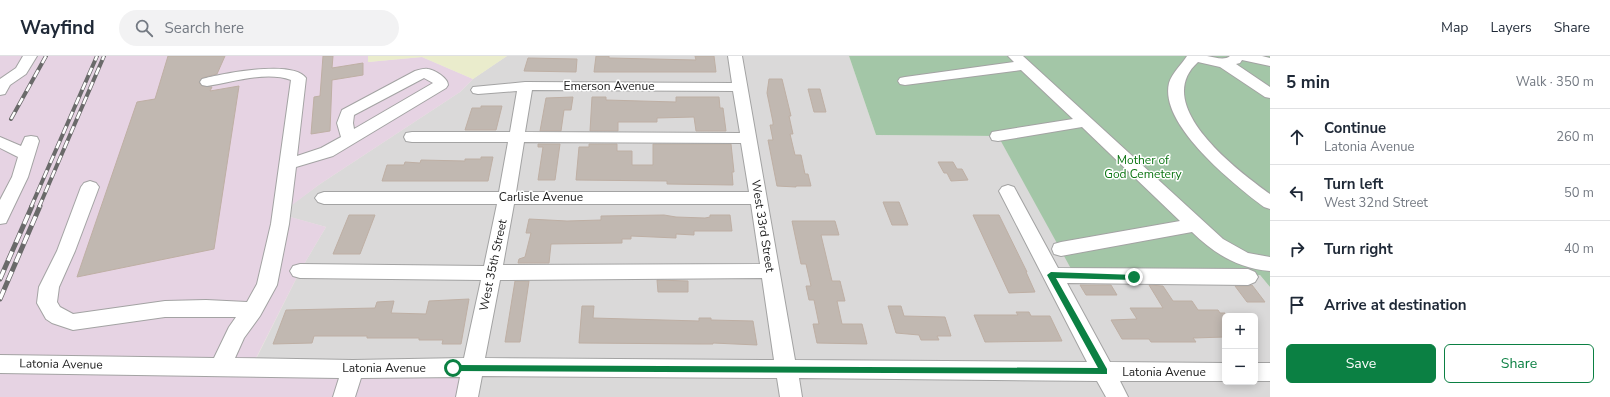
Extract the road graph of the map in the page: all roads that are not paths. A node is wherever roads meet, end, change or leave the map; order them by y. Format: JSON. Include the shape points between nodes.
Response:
{"nodes":[{"id":1,"x":30,"y":56,"type":"edge"},
{"id":2,"x":735,"y":56,"type":"edge"},
{"id":3,"x":1195,"y":56,"type":"edge"},
{"id":4,"x":1237,"y":56,"type":"edge"},
{"id":5,"x":1244,"y":56,"type":"edge"},
{"id":6,"x":1020,"y":61,"type":"edge"},
{"id":7,"x":1270,"y":62,"type":"edge"},
{"id":8,"x":1224,"y":63,"type":"junction"},
{"id":9,"x":905,"y":81,"type":"dead end"},
{"id":10,"x":207,"y":82,"type":"dead end"},
{"id":11,"x":525,"y":86,"type":"junction"},
{"id":12,"x":740,"y":87,"type":"junction"},
{"id":13,"x":478,"y":90,"type":"dead end"},
{"id":14,"x":0,"y":92,"type":"edge"},
{"id":15,"x":1270,"y":94,"type":"edge"},
{"id":16,"x":1085,"y":122,"type":"junction"},
{"id":17,"x":998,"y":136,"type":"dead end"},
{"id":18,"x":412,"y":137,"type":"dead end"},
{"id":19,"x":516,"y":137,"type":"junction"},
{"id":20,"x":748,"y":138,"type":"junction"},
{"id":21,"x":348,"y":139,"type":"junction"},
{"id":22,"x":0,"y":142,"type":"edge"},
{"id":23,"x":288,"y":164,"type":"junction"},
{"id":24,"x":90,"y":187,"type":"dead end"},
{"id":25,"x":1008,"y":191,"type":"dead end"},
{"id":26,"x":507,"y":197,"type":"junction"},
{"id":27,"x":324,"y":198,"type":"dead end"},
{"id":28,"x":759,"y":198,"type":"junction"},
{"id":29,"x":1270,"y":203,"type":"edge"},
{"id":30,"x":0,"y":218,"type":"edge"},
{"id":31,"x":1195,"y":224,"type":"junction"},
{"id":32,"x":1061,"y":249,"type":"dead end"},
{"id":33,"x":1270,"y":264,"type":"edge"},
{"id":34,"x":300,"y":271,"type":"dead end"},
{"id":35,"x":771,"y":272,"type":"junction"},
{"id":36,"x":490,"y":273,"type":"junction"},
{"id":37,"x":1051,"y":275,"type":"junction"},
{"id":38,"x":1248,"y":277,"type":"dead end"},
{"id":39,"x":253,"y":310,"type":"junction"},
{"id":40,"x":0,"y":364,"type":"edge"},
{"id":41,"x":221,"y":366,"type":"junction"},
{"id":42,"x":472,"y":368,"type":"junction"},
{"id":43,"x":353,"y":369,"type":"junction"},
{"id":44,"x":786,"y":369,"type":"junction"},
{"id":45,"x":1104,"y":371,"type":"junction"},
{"id":46,"x":1222,"y":372,"type":"edge"},
{"id":47,"x":1258,"y":372,"type":"edge"},
{"id":48,"x":1270,"y":372,"type":"edge"},
{"id":49,"x":344,"y":397,"type":"edge"},
{"id":50,"x":466,"y":397,"type":"edge"},
{"id":51,"x":791,"y":397,"type":"edge"},
{"id":52,"x":1117,"y":397,"type":"edge"}],
"edges":[{"from":1,"to":14,"type":"street","via":[[21,71],[4,83]]},
{"from":2,"to":12,"type":"street","name":"West 33rd Street"},
{"from":3,"to":8,"type":"street"},
{"from":3,"to":29,"type":"street","via":[[1179,77],[1176,86],[1177,100],[1184,117],[1214,156]]},
{"from":4,"to":8,"type":"street","via":[[1235,60]]},
{"from":5,"to":7,"type":"street"},
{"from":6,"to":9,"type":"street"},
{"from":6,"to":16,"type":"street"},
{"from":8,"to":15,"type":"street"},
{"from":10,"to":23,"type":"street","via":[[277,72],[299,78]]},
{"from":11,"to":12,"type":"street","name":"Emerson Avenue"},
{"from":11,"to":13,"type":"street","name":"Emerson Avenue"},
{"from":11,"to":19,"type":"street","name":"West 35th Street"},
{"from":12,"to":20,"type":"street","name":"West 33rd Street"},
{"from":16,"to":17,"type":"street"},
{"from":16,"to":31,"type":"street"},
{"from":18,"to":19,"type":"street"},
{"from":19,"to":20,"type":"street"},
{"from":19,"to":26,"type":"street","name":"West 35th Street"},
{"from":20,"to":28,"type":"street","name":"West 33rd Street"},
{"from":21,"to":21,"type":"street","via":[[441,85],[442,82],[427,73],[420,74],[347,114],[344,123]]},
{"from":21,"to":23,"type":"street","via":[[327,152]]},
{"from":22,"to":30,"type":"street","via":[[29,148],[20,177]]},
{"from":23,"to":39,"type":"street","via":[[280,224],[267,285]]},
{"from":24,"to":39,"type":"street","via":[[49,288],[47,302],[59,318],[73,322],[88,322],[165,309]]},
{"from":25,"to":37,"type":"street"},
{"from":26,"to":27,"type":"street","name":"Carlisle Avenue"},
{"from":26,"to":28,"type":"street","name":"Carlisle Avenue"},
{"from":26,"to":36,"type":"street","name":"West 35th Street"},
{"from":28,"to":35,"type":"street","name":"West 33rd Street"},
{"from":31,"to":32,"type":"street"},
{"from":31,"to":33,"type":"street","via":[[1232,255],[1257,263]]},
{"from":34,"to":36,"type":"street"},
{"from":35,"to":36,"type":"street"},
{"from":35,"to":44,"type":"street","name":"West 33rd Street"},
{"from":36,"to":42,"type":"street","name":"West 35th Street"},
{"from":37,"to":38,"type":"street"},
{"from":37,"to":45,"type":"street"},
{"from":39,"to":41,"type":"street","via":[[236,333]]},
{"from":40,"to":41,"type":"street","name":"Latonia Avenue"},
{"from":41,"to":43,"type":"street","name":"Latonia Avenue"},
{"from":42,"to":43,"type":"street","name":"Latonia Avenue"},
{"from":42,"to":44,"type":"street","name":"Latonia Avenue"},
{"from":42,"to":50,"type":"street","name":"West 35th Street"},
{"from":43,"to":49,"type":"street"},
{"from":44,"to":45,"type":"street","name":"Latonia Avenue"},
{"from":44,"to":51,"type":"street","name":"West 33rd Street"},
{"from":45,"to":46,"type":"street","name":"Latonia Avenue"},
{"from":45,"to":52,"type":"street"},
{"from":47,"to":48,"type":"street"}]}
